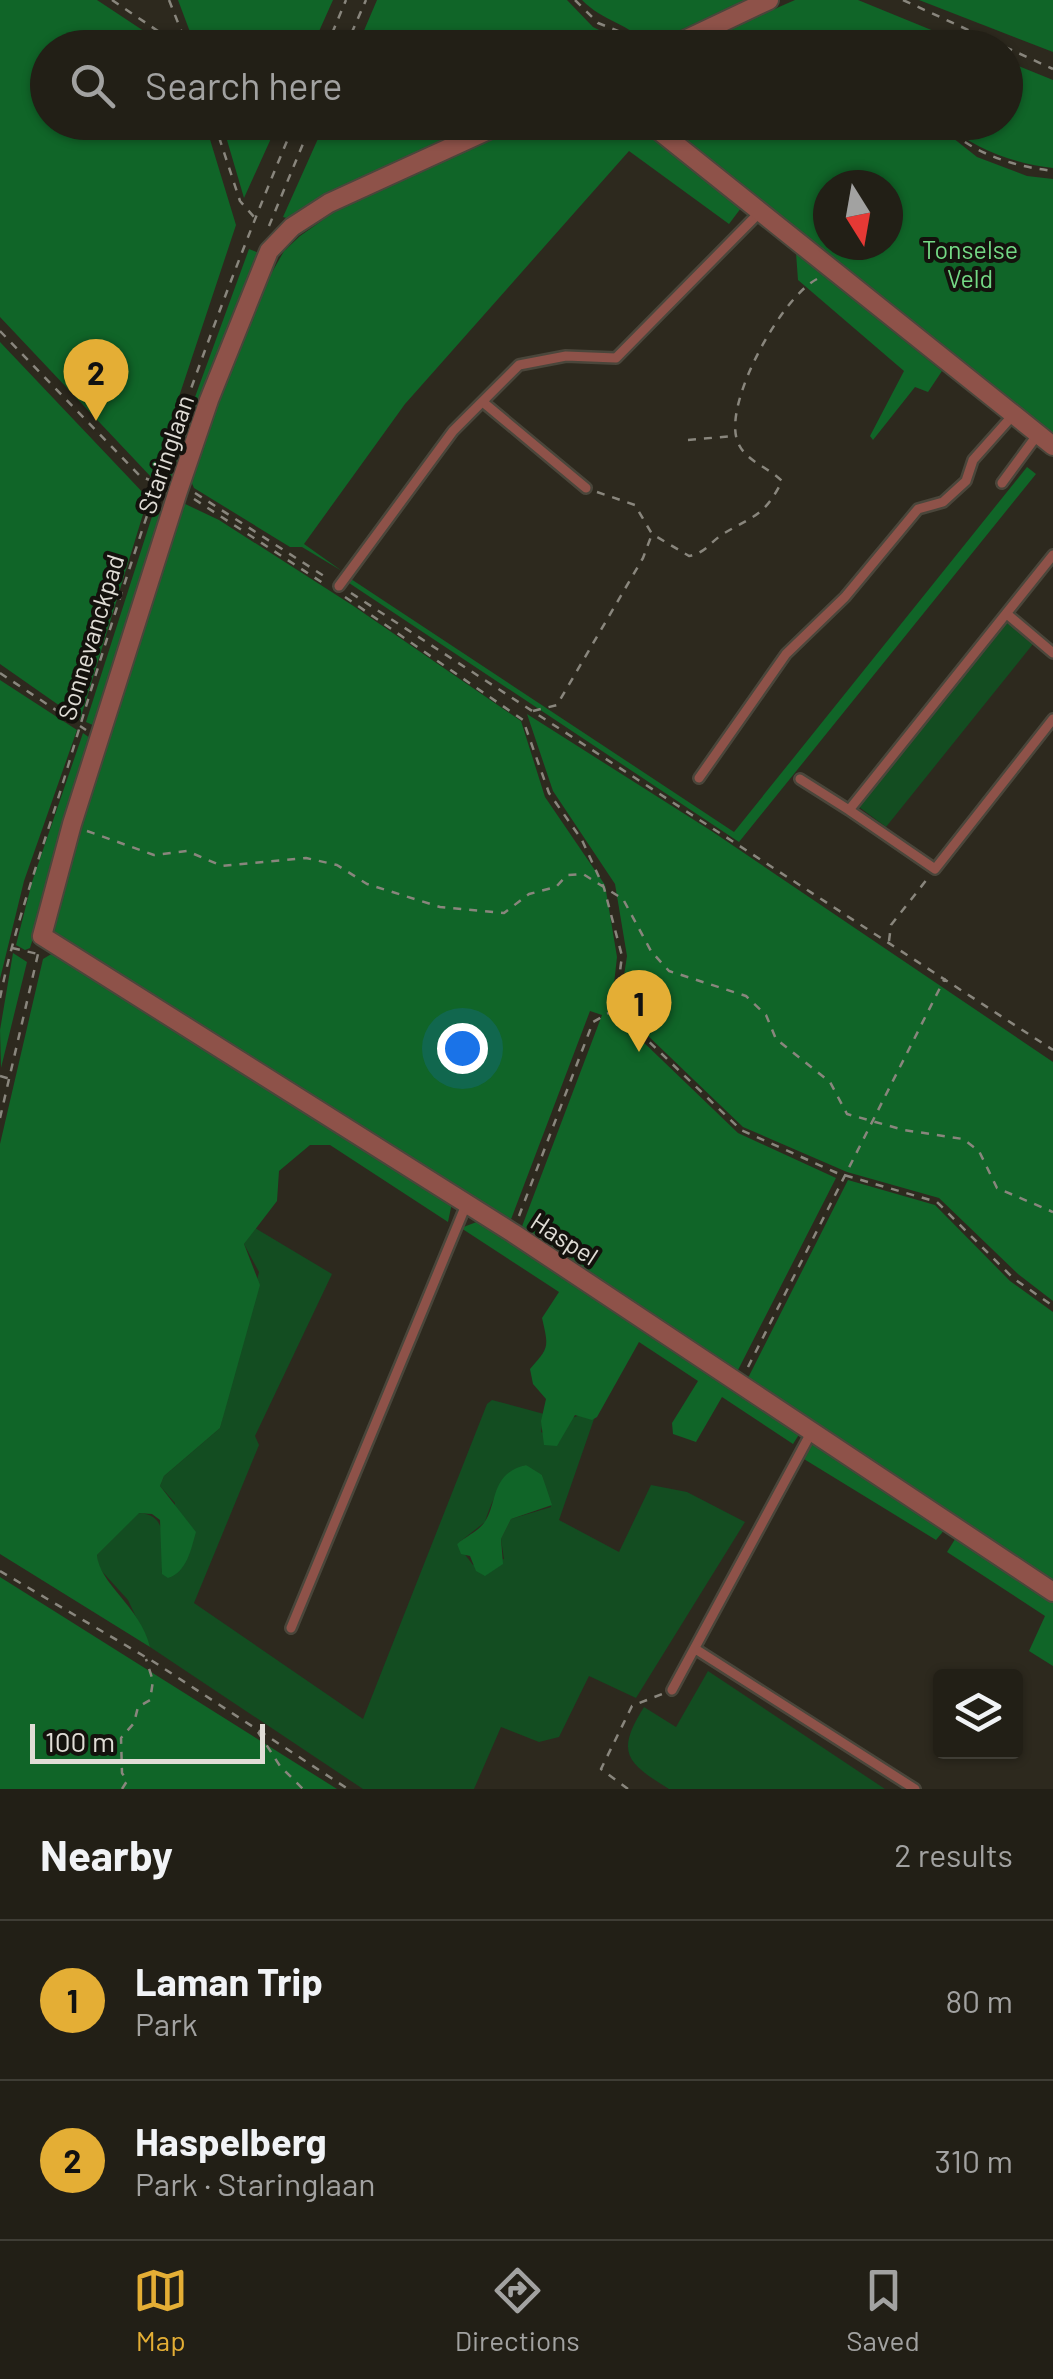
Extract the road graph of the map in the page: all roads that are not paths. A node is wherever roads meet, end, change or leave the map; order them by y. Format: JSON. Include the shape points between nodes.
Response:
{"nodes":[{"id":1,"x":769,"y":0,"type":"edge"},
{"id":2,"x":706,"y":30,"type":"edge"},
{"id":3,"x":468,"y":140,"type":"edge"},
{"id":4,"x":671,"y":140,"type":"edge"},
{"id":5,"x":761,"y":210,"type":"junction"},
{"id":6,"x":484,"y":403,"type":"junction"},
{"id":7,"x":1014,"y":414,"type":"junction"},
{"id":8,"x":1038,"y":434,"type":"junction"},
{"id":9,"x":1053,"y":446,"type":"edge"},
{"id":10,"x":1002,"y":482,"type":"dead end"},
{"id":11,"x":586,"y":488,"type":"road end"},
{"id":12,"x":1053,"y":555,"type":"edge"},
{"id":13,"x":340,"y":586,"type":"road end"},
{"id":14,"x":1007,"y":614,"type":"junction"},
{"id":15,"x":1053,"y":653,"type":"edge"},
{"id":16,"x":1053,"y":719,"type":"edge"},
{"id":17,"x":699,"y":778,"type":"dead end"},
{"id":18,"x":800,"y":780,"type":"dead end"},
{"id":19,"x":849,"y":810,"type":"junction"},
{"id":20,"x":40,"y":945,"type":"joint"},
{"id":21,"x":466,"y":1205,"type":"junction"},
{"id":22,"x":812,"y":1431,"type":"junction"},
{"id":23,"x":1053,"y":1592,"type":"edge"},
{"id":24,"x":291,"y":1628,"type":"dead end"},
{"id":25,"x":697,"y":1650,"type":"junction"},
{"id":26,"x":672,"y":1690,"type":"road end"},
{"id":27,"x":916,"y":1789,"type":"edge"}],
"edges":[{"from":1,"to":2,"type":"street"},
{"from":3,"to":20,"type":"street","name":"Staringlaan","via":[[318,210],[269,252],[209,400],[72,824]]},
{"from":4,"to":5,"type":"street"},
{"from":5,"to":6,"type":"lane","via":[[616,358],[566,356],[520,365]]},
{"from":5,"to":7,"type":"street"},
{"from":6,"to":11,"type":"lane"},
{"from":6,"to":13,"type":"lane","via":[[453,431]]},
{"from":7,"to":8,"type":"street"},
{"from":7,"to":17,"type":"lane","via":[[974,460],[966,481],[943,502],[918,509],[845,598],[786,654]]},
{"from":8,"to":9,"type":"street"},
{"from":8,"to":10,"type":"lane"},
{"from":12,"to":14,"type":"lane"},
{"from":14,"to":15,"type":"lane"},
{"from":14,"to":19,"type":"lane"},
{"from":16,"to":19,"type":"lane","via":[[935,869]]},
{"from":18,"to":19,"type":"lane"},
{"from":20,"to":21,"type":"street","name":"Haspel"},
{"from":21,"to":22,"type":"street","name":"Haspel"},
{"from":21,"to":24,"type":"lane"},
{"from":22,"to":23,"type":"street","name":"Haspel"},
{"from":22,"to":25,"type":"lane"},
{"from":25,"to":26,"type":"lane"},
{"from":25,"to":27,"type":"lane"}]}
